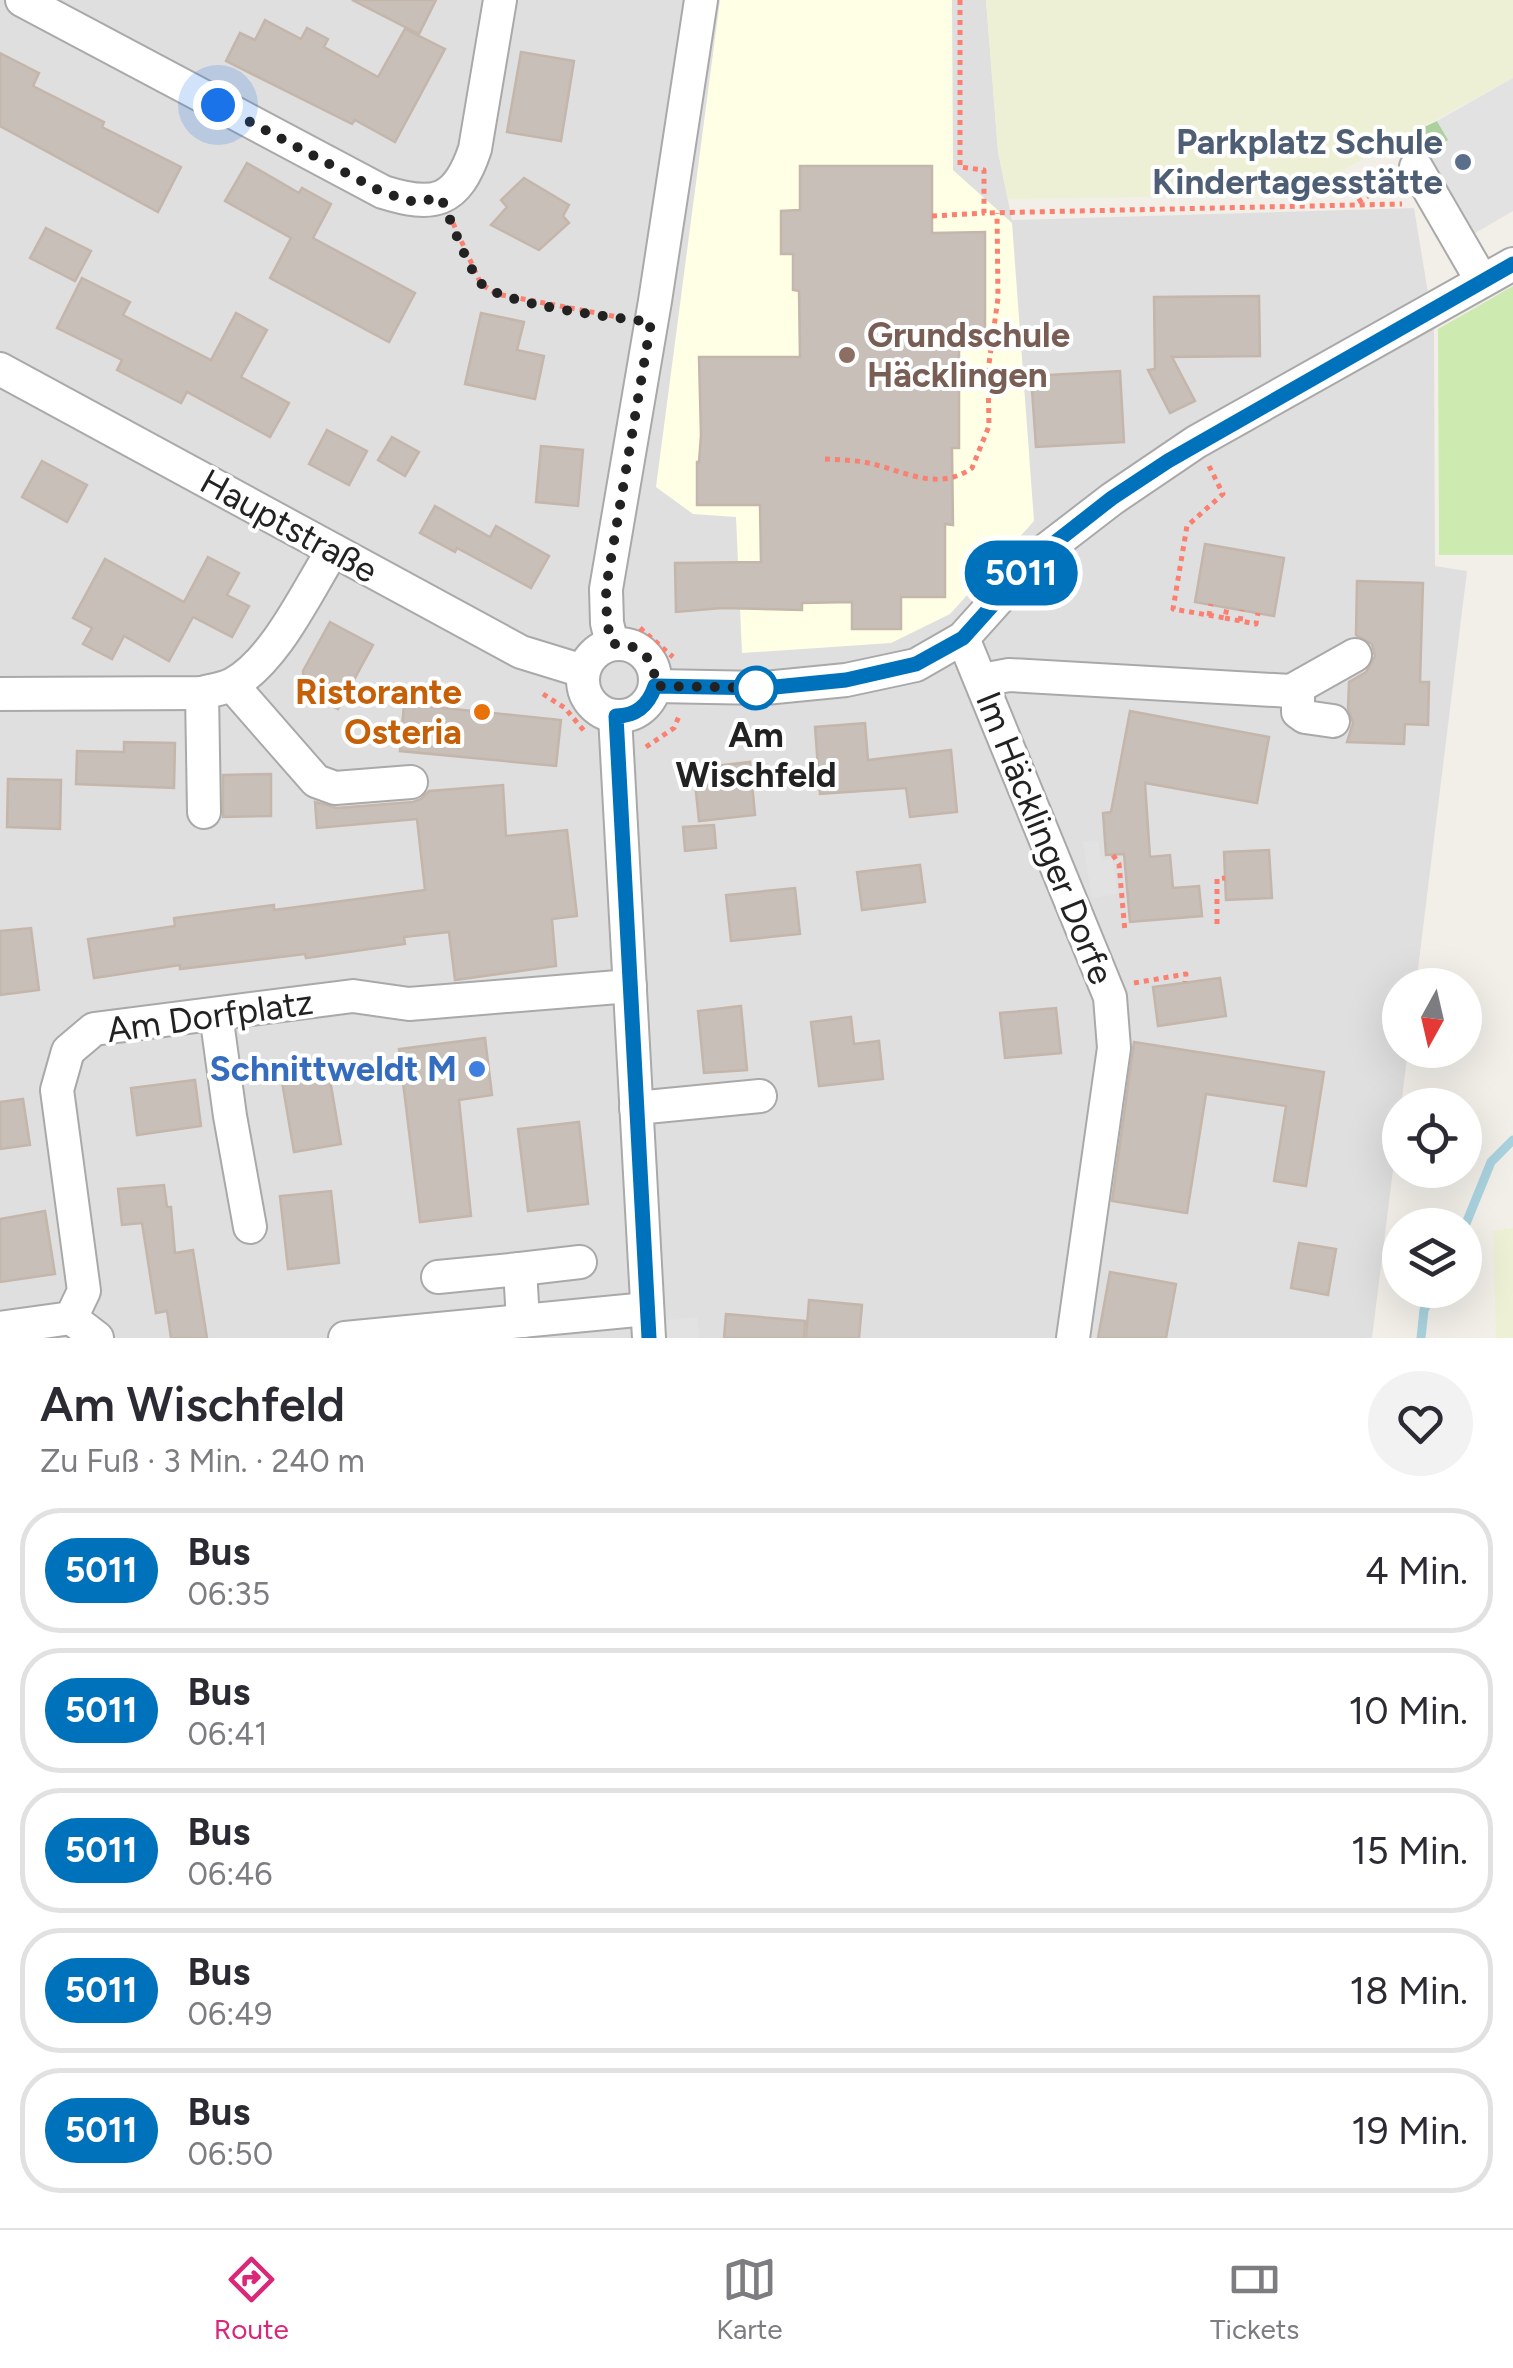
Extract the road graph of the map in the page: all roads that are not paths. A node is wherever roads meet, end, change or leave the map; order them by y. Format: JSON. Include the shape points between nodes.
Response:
{"nodes":[{"id":1,"x":22,"y":0,"type":"edge"},
{"id":2,"x":500,"y":0,"type":"edge"},
{"id":3,"x":701,"y":0,"type":"edge"},
{"id":4,"x":1416,"y":167,"type":"road end"},
{"id":5,"x":1513,"y":264,"type":"edge"},
{"id":6,"x":1482,"y":281,"type":"junction"},
{"id":7,"x":0,"y":370,"type":"edge"},
{"id":8,"x":332,"y":550,"type":"junction"},
{"id":9,"x":963,"y":638,"type":"junction"},
{"id":10,"x":612,"y":644,"type":"junction"},
{"id":11,"x":1354,"y":655,"type":"dead end"},
{"id":12,"x":584,"y":670,"type":"junction"},
{"id":13,"x":982,"y":680,"type":"junction"},
{"id":14,"x":655,"y":686,"type":"junction"},
{"id":15,"x":217,"y":689,"type":"junction"},
{"id":16,"x":1291,"y":691,"type":"junction"},
{"id":17,"x":0,"y":694,"type":"edge"},
{"id":18,"x":616,"y":716,"type":"junction"},
{"id":19,"x":1334,"y":721,"type":"dead end"},
{"id":20,"x":411,"y":782,"type":"dead end"},
{"id":21,"x":204,"y":812,"type":"dead end"},
{"id":22,"x":630,"y":986,"type":"junction"},
{"id":23,"x":216,"y":1014,"type":"junction"},
{"id":24,"x":760,"y":1096,"type":"dead end"},
{"id":25,"x":636,"y":1108,"type":"junction"},
{"id":26,"x":250,"y":1227,"type":"dead end"},
{"id":27,"x":580,"y":1262,"type":"dead end"},
{"id":28,"x":520,"y":1270,"type":"junction"},
{"id":29,"x":438,"y":1278,"type":"dead end"},
{"id":30,"x":71,"y":1318,"type":"junction"},
{"id":31,"x":522,"y":1321,"type":"junction"},
{"id":32,"x":648,"y":1324,"type":"edge"},
{"id":33,"x":0,"y":1328,"type":"edge"},
{"id":34,"x":98,"y":1338,"type":"edge"},
{"id":35,"x":345,"y":1338,"type":"edge"},
{"id":36,"x":1073,"y":1338,"type":"edge"}],
"edges":[{"from":1,"to":2,"type":"street","via":[[382,192],[414,202],[441,198],[459,186],[475,149]]},
{"from":3,"to":10,"type":"street","via":[[606,588]]},
{"from":4,"to":6,"type":"street"},
{"from":5,"to":6,"type":"street"},
{"from":6,"to":9,"type":"street","via":[[1196,442],[1112,498],[1034,559]]},
{"from":7,"to":8,"type":"street","name":"Hauptstraße"},
{"from":8,"to":12,"type":"street","name":"Hauptstraße","via":[[521,652]]},
{"from":8,"to":15,"type":"street","via":[[258,664]]},
{"from":9,"to":13,"type":"street","name":"Im Häcklinger Dorfe"},
{"from":9,"to":14,"type":"street","via":[[916,664],[846,680],[765,688]]},
{"from":10,"to":12,"type":"street","via":[[597,650]]},
{"from":10,"to":14,"type":"street","via":[[645,654]]},
{"from":11,"to":16,"type":"street"},
{"from":12,"to":18,"type":"street","via":[[589,700]]},
{"from":13,"to":16,"type":"street","via":[[1009,675]]},
{"from":13,"to":36,"type":"street","name":"Im Häcklinger Dorfe","via":[[1107,988],[1114,1048]]},
{"from":14,"to":18,"type":"street","via":[[636,712]]},
{"from":15,"to":17,"type":"street"},
{"from":15,"to":20,"type":"street","via":[[316,781],[335,788]]},
{"from":15,"to":21,"type":"street"},
{"from":16,"to":19,"type":"street","via":[[1305,717]]},
{"from":18,"to":22,"type":"street"},
{"from":22,"to":23,"type":"street","name":"Am Dorfplatz","via":[[409,1004],[352,996]]},
{"from":22,"to":25,"type":"street"},
{"from":23,"to":26,"type":"street"},
{"from":23,"to":30,"type":"street","name":"Am Dorfplatz","via":[[94,1029],[68,1051],[57,1090],[84,1291]]},
{"from":24,"to":25,"type":"street"},
{"from":25,"to":32,"type":"street"},
{"from":27,"to":28,"type":"street"},
{"from":28,"to":29,"type":"street"},
{"from":28,"to":31,"type":"street"},
{"from":30,"to":33,"type":"street"},
{"from":30,"to":34,"type":"street"},
{"from":31,"to":32,"type":"street"},
{"from":31,"to":35,"type":"street"}]}
